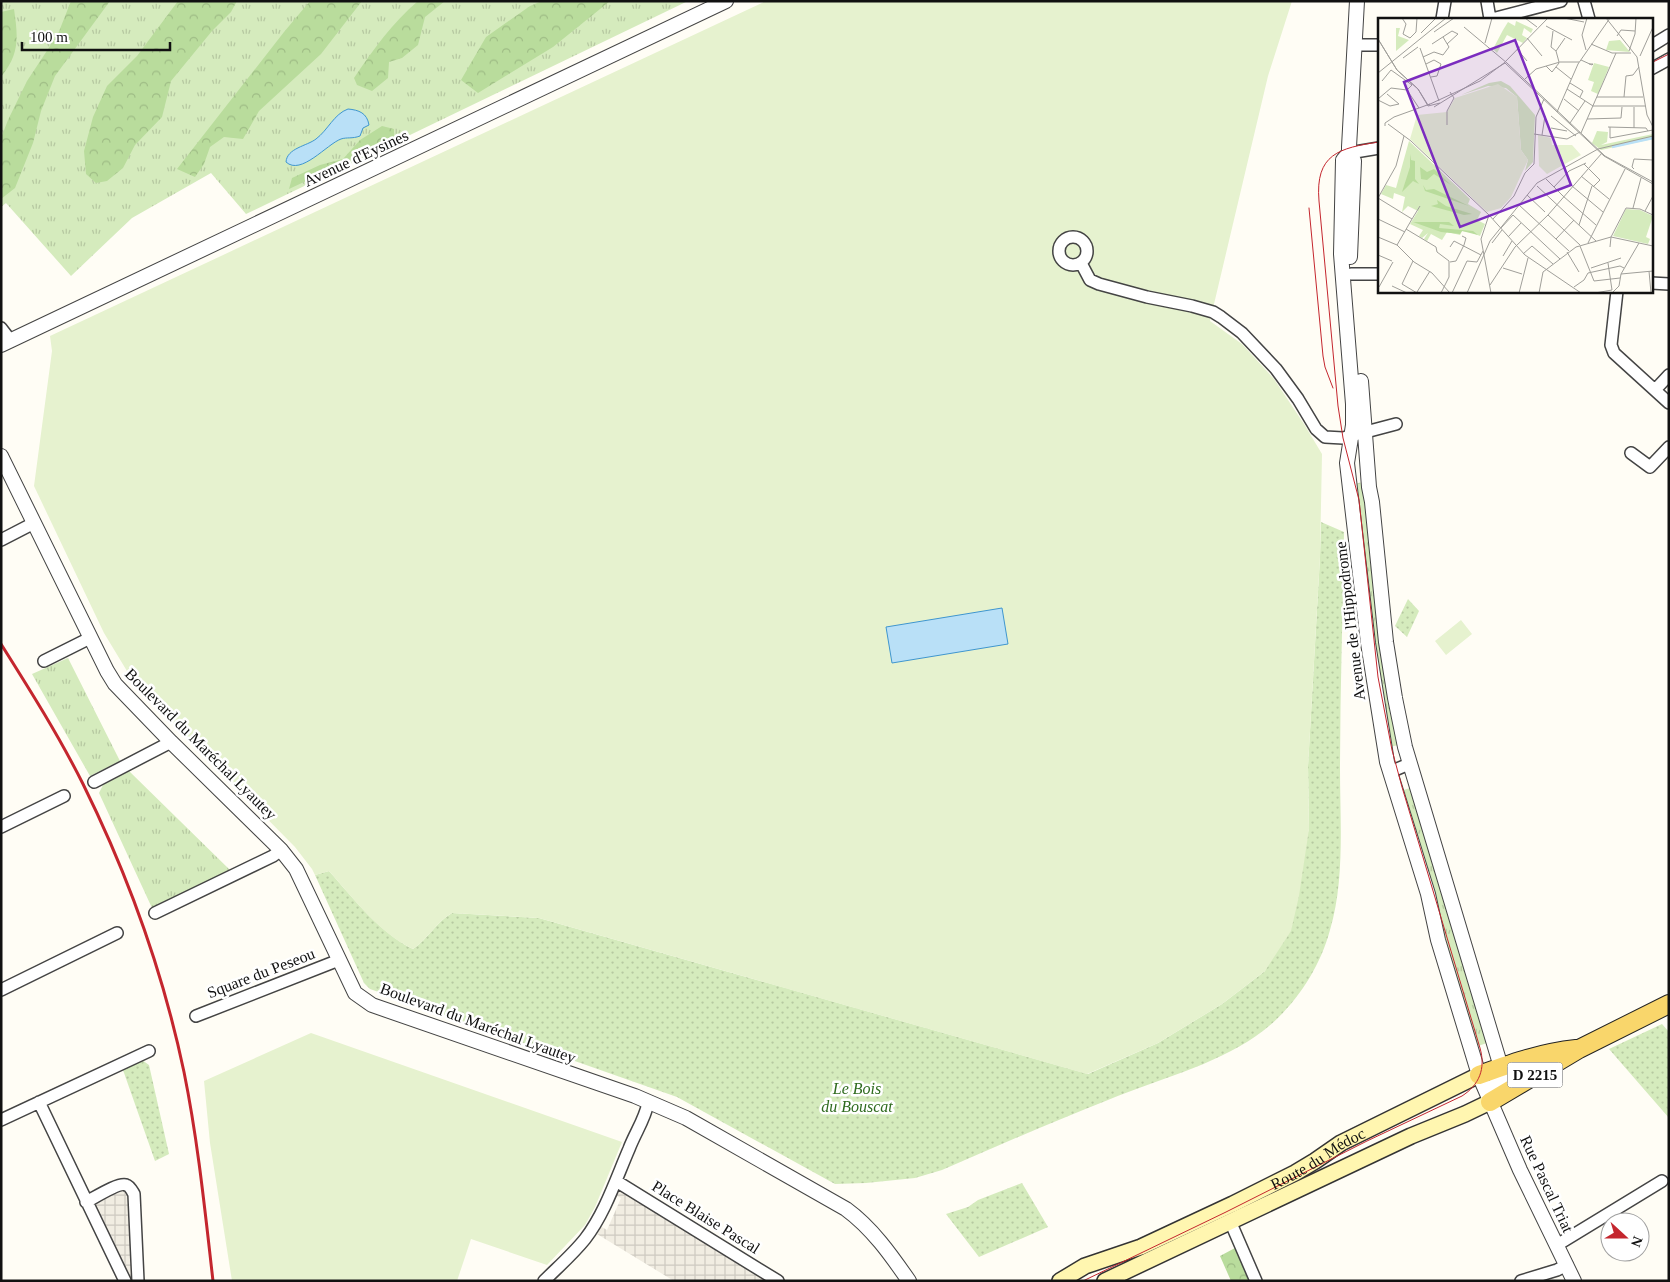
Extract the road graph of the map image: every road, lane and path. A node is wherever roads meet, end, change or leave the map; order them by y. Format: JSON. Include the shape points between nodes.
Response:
{"nodes":[{"id":1,"x":726,"y":1,"type":"edge"},
{"id":2,"x":1357,"y":1,"type":"edge"},
{"id":3,"x":1445,"y":1,"type":"edge"},
{"id":4,"x":1487,"y":1,"type":"edge"},
{"id":5,"x":1561,"y":1,"type":"edge"},
{"id":6,"x":1584,"y":1,"type":"edge"},
{"id":7,"x":1442,"y":18,"type":"edge"},
{"id":8,"x":1491,"y":18,"type":"edge"},
{"id":9,"x":1495,"y":18,"type":"edge"},
{"id":10,"x":1589,"y":18,"type":"edge"},
{"id":11,"x":1669,"y":35,"type":"edge"},
{"id":12,"x":1354,"y":45,"type":"junction"},
{"id":13,"x":1378,"y":45,"type":"edge"},
{"id":14,"x":1652,"y":45,"type":"edge"},
{"id":15,"x":1669,"y":59,"type":"edge"},
{"id":16,"x":1652,"y":68,"type":"edge"},
{"id":17,"x":1378,"y":148,"type":"edge"},
{"id":18,"x":1349,"y":153,"type":"junction"},
{"id":19,"x":1340,"y":239,"type":"junction"},
{"id":20,"x":1081,"y":263,"type":"dead end"},
{"id":21,"x":1351,"y":274,"type":"junction"},
{"id":22,"x":1378,"y":274,"type":"edge"},
{"id":23,"x":1652,"y":284,"type":"edge"},
{"id":24,"x":1669,"y":284,"type":"edge"},
{"id":25,"x":1343,"y":286,"type":"junction"},
{"id":26,"x":1617,"y":292,"type":"edge"},
{"id":27,"x":1,"y":328,"type":"edge"},
{"id":28,"x":6,"y":343,"type":"edge"},
{"id":29,"x":1669,"y":375,"type":"edge"},
{"id":30,"x":1655,"y":390,"type":"junction"},
{"id":31,"x":1669,"y":403,"type":"edge"},
{"id":32,"x":1396,"y":424,"type":"dead end"},
{"id":33,"x":1365,"y":432,"type":"junction"},
{"id":34,"x":1351,"y":436,"type":"junction"},
{"id":35,"x":1669,"y":447,"type":"edge"},
{"id":36,"x":1631,"y":453,"type":"dead end"},
{"id":37,"x":1,"y":456,"type":"edge"},
{"id":38,"x":34,"y":523,"type":"junction"},
{"id":39,"x":1,"y":540,"type":"edge"},
{"id":40,"x":90,"y":638,"type":"junction"},
{"id":41,"x":44,"y":661,"type":"dead end"},
{"id":42,"x":171,"y":742,"type":"junction"},
{"id":43,"x":1409,"y":764,"type":"junction"},
{"id":44,"x":1390,"y":772,"type":"junction"},
{"id":45,"x":94,"y":782,"type":"dead end"},
{"id":46,"x":64,"y":796,"type":"dead end"},
{"id":47,"x":1,"y":827,"type":"edge"},
{"id":48,"x":281,"y":850,"type":"junction"},
{"id":49,"x":155,"y":913,"type":"dead end"},
{"id":50,"x":117,"y":932,"type":"dead end"},
{"id":51,"x":339,"y":960,"type":"junction"},
{"id":52,"x":1,"y":990,"type":"edge"},
{"id":53,"x":1669,"y":1004,"type":"edge"},
{"id":54,"x":196,"y":1016,"type":"dead end"},
{"id":55,"x":1579,"y":1049,"type":"junction"},
{"id":56,"x":149,"y":1051,"type":"dead end"},
{"id":57,"x":1552,"y":1052,"type":"junction"},
{"id":58,"x":1500,"y":1067,"type":"junction"},
{"id":59,"x":1479,"y":1075,"type":"junction"},
{"id":60,"x":39,"y":1102,"type":"junction"},
{"id":61,"x":1490,"y":1102,"type":"junction"},
{"id":62,"x":648,"y":1103,"type":"junction"},
{"id":63,"x":1,"y":1120,"type":"edge"},
{"id":64,"x":616,"y":1181,"type":"junction"},
{"id":65,"x":1662,"y":1181,"type":"dead end"},
{"id":66,"x":86,"y":1202,"type":"junction"},
{"id":67,"x":1230,"y":1221,"type":"junction"},
{"id":68,"x":1557,"y":1245,"type":"junction"},
{"id":69,"x":1567,"y":1265,"type":"junction"},
{"id":70,"x":125,"y":1281,"type":"edge"},
{"id":71,"x":138,"y":1281,"type":"edge"},
{"id":72,"x":544,"y":1281,"type":"edge"},
{"id":73,"x":778,"y":1281,"type":"edge"},
{"id":74,"x":909,"y":1281,"type":"edge"},
{"id":75,"x":1060,"y":1281,"type":"edge"},
{"id":76,"x":1105,"y":1281,"type":"edge"},
{"id":77,"x":1256,"y":1281,"type":"edge"},
{"id":78,"x":1521,"y":1281,"type":"edge"},
{"id":79,"x":1574,"y":1281,"type":"edge"}],
"edges":[{"from":1,"to":28,"type":"street","name":"Avenue d'Eysines"},
{"from":2,"to":12,"type":"street","name":"Avenue de l'Hippodrome"},
{"from":3,"to":7,"type":"street"},
{"from":4,"to":8,"type":"street"},
{"from":5,"to":9,"type":"street"},
{"from":6,"to":10,"type":"street"},
{"from":11,"to":14,"type":"street"},
{"from":12,"to":13,"type":"street"},
{"from":12,"to":18,"type":"street","name":"Avenue de l'Hippodrome"},
{"from":15,"to":16,"type":"street"},
{"from":17,"to":18,"type":"street"},
{"from":18,"to":19,"type":"street","name":"Avenue de l'Hippodrome","via":[[1343,160]]},
{"from":18,"to":21,"type":"street","name":"Avenue de l'Hippodrome","via":[[1354,161],[1349,254]]},
{"from":19,"to":21,"type":"street","via":[[1346,271]]},
{"from":19,"to":25,"type":"street","name":"Avenue de l'Hippodrome"},
{"from":20,"to":34,"type":"street","via":[[1090,280],[1099,284],[1192,306],[1221,317],[1258,349],[1293,390],[1322,436]]},
{"from":21,"to":22,"type":"street"},
{"from":21,"to":25,"type":"street"},
{"from":21,"to":33,"type":"street","name":"Avenue de l'Hippodrome"},
{"from":23,"to":24,"type":"street"},
{"from":25,"to":34,"type":"street","name":"Avenue de l'Hippodrome","via":[[1353,393]]},
{"from":26,"to":30,"type":"street","via":[[1611,345],[1614,353]]},
{"from":27,"to":28,"type":"street"},
{"from":29,"to":30,"type":"street"},
{"from":30,"to":31,"type":"street"},
{"from":32,"to":33,"type":"street"},
{"from":33,"to":34,"type":"street"},
{"from":33,"to":43,"type":"street","name":"Avenue de l'Hippodrome","via":[[1386,642],[1394,698]]},
{"from":34,"to":44,"type":"street","name":"Avenue de l'Hippodrome","via":[[1348,463],[1366,628]]},
{"from":35,"to":36,"type":"street","via":[[1650,467]]},
{"from":37,"to":38,"type":"street","name":"Boulevard du Maréchal Lyautey"},
{"from":38,"to":39,"type":"street"},
{"from":38,"to":40,"type":"street","name":"Boulevard du Maréchal Lyautey"},
{"from":40,"to":41,"type":"street"},
{"from":40,"to":42,"type":"street","name":"Boulevard du Maréchal Lyautey","via":[[116,684]]},
{"from":42,"to":45,"type":"street"},
{"from":42,"to":48,"type":"street","name":"Boulevard du Maréchal Lyautey"},
{"from":43,"to":44,"type":"street"},
{"from":43,"to":58,"type":"street","name":"Avenue de l'Hippodrome"},
{"from":44,"to":59,"type":"street","name":"Avenue de l'Hippodrome"},
{"from":46,"to":47,"type":"street"},
{"from":48,"to":49,"type":"street"},
{"from":48,"to":51,"type":"street","name":"Boulevard du Maréchal Lyautey","via":[[296,869]]},
{"from":50,"to":52,"type":"street"},
{"from":51,"to":54,"type":"street","name":"Square du Peseou"},
{"from":51,"to":62,"type":"street","name":"Boulevard du Maréchal Lyautey","via":[[355,993],[372,1005]]},
{"from":53,"to":55,"type":"main road","name":"Route du Médoc","number":"D 2215"},
{"from":55,"to":57,"type":"main road","name":"Route du Médoc","number":"D 2215"},
{"from":55,"to":61,"type":"main road","name":"Route du Médoc","number":"D 2215"},
{"from":56,"to":60,"type":"street"},
{"from":57,"to":58,"type":"main road","name":"Route du Médoc","number":"D 2215"},
{"from":57,"to":61,"type":"street","via":[[1508,1079]]},
{"from":58,"to":59,"type":"main road","name":"Route du Médoc","number":"D 2215"},
{"from":58,"to":61,"type":"street"},
{"from":59,"to":61,"type":"street","name":"Rue Pascal Triat"},
{"from":59,"to":75,"type":"main road","name":"Route du Médoc","number":"D 2215","via":[[1341,1142],[1302,1169],[1233,1204],[1141,1247],[1085,1266]]},
{"from":60,"to":63,"type":"street"},
{"from":60,"to":66,"type":"street"},
{"from":61,"to":67,"type":"main road","name":"Route du Médoc","number":"D 2215"},
{"from":61,"to":68,"type":"street","name":"Rue Pascal Triat"},
{"from":62,"to":64,"type":"street"},
{"from":62,"to":74,"type":"street","name":"Boulevard du Maréchal Lyautey","via":[[686,1118],[846,1208],[888,1250]]},
{"from":64,"to":72,"type":"street","via":[[585,1239]]},
{"from":64,"to":73,"type":"street","name":"Place Blaise Pascal"},
{"from":65,"to":68,"type":"street"},
{"from":66,"to":70,"type":"street"},
{"from":66,"to":71,"type":"street","via":[[120,1185],[131,1188],[134,1194]]},
{"from":67,"to":76,"type":"main road","name":"Route du Médoc","number":"D 2215"},
{"from":67,"to":77,"type":"street"},
{"from":68,"to":69,"type":"street","name":"Rue Pascal Triat"},
{"from":69,"to":78,"type":"street"},
{"from":69,"to":79,"type":"street","name":"Rue Pascal Triat"}]}
